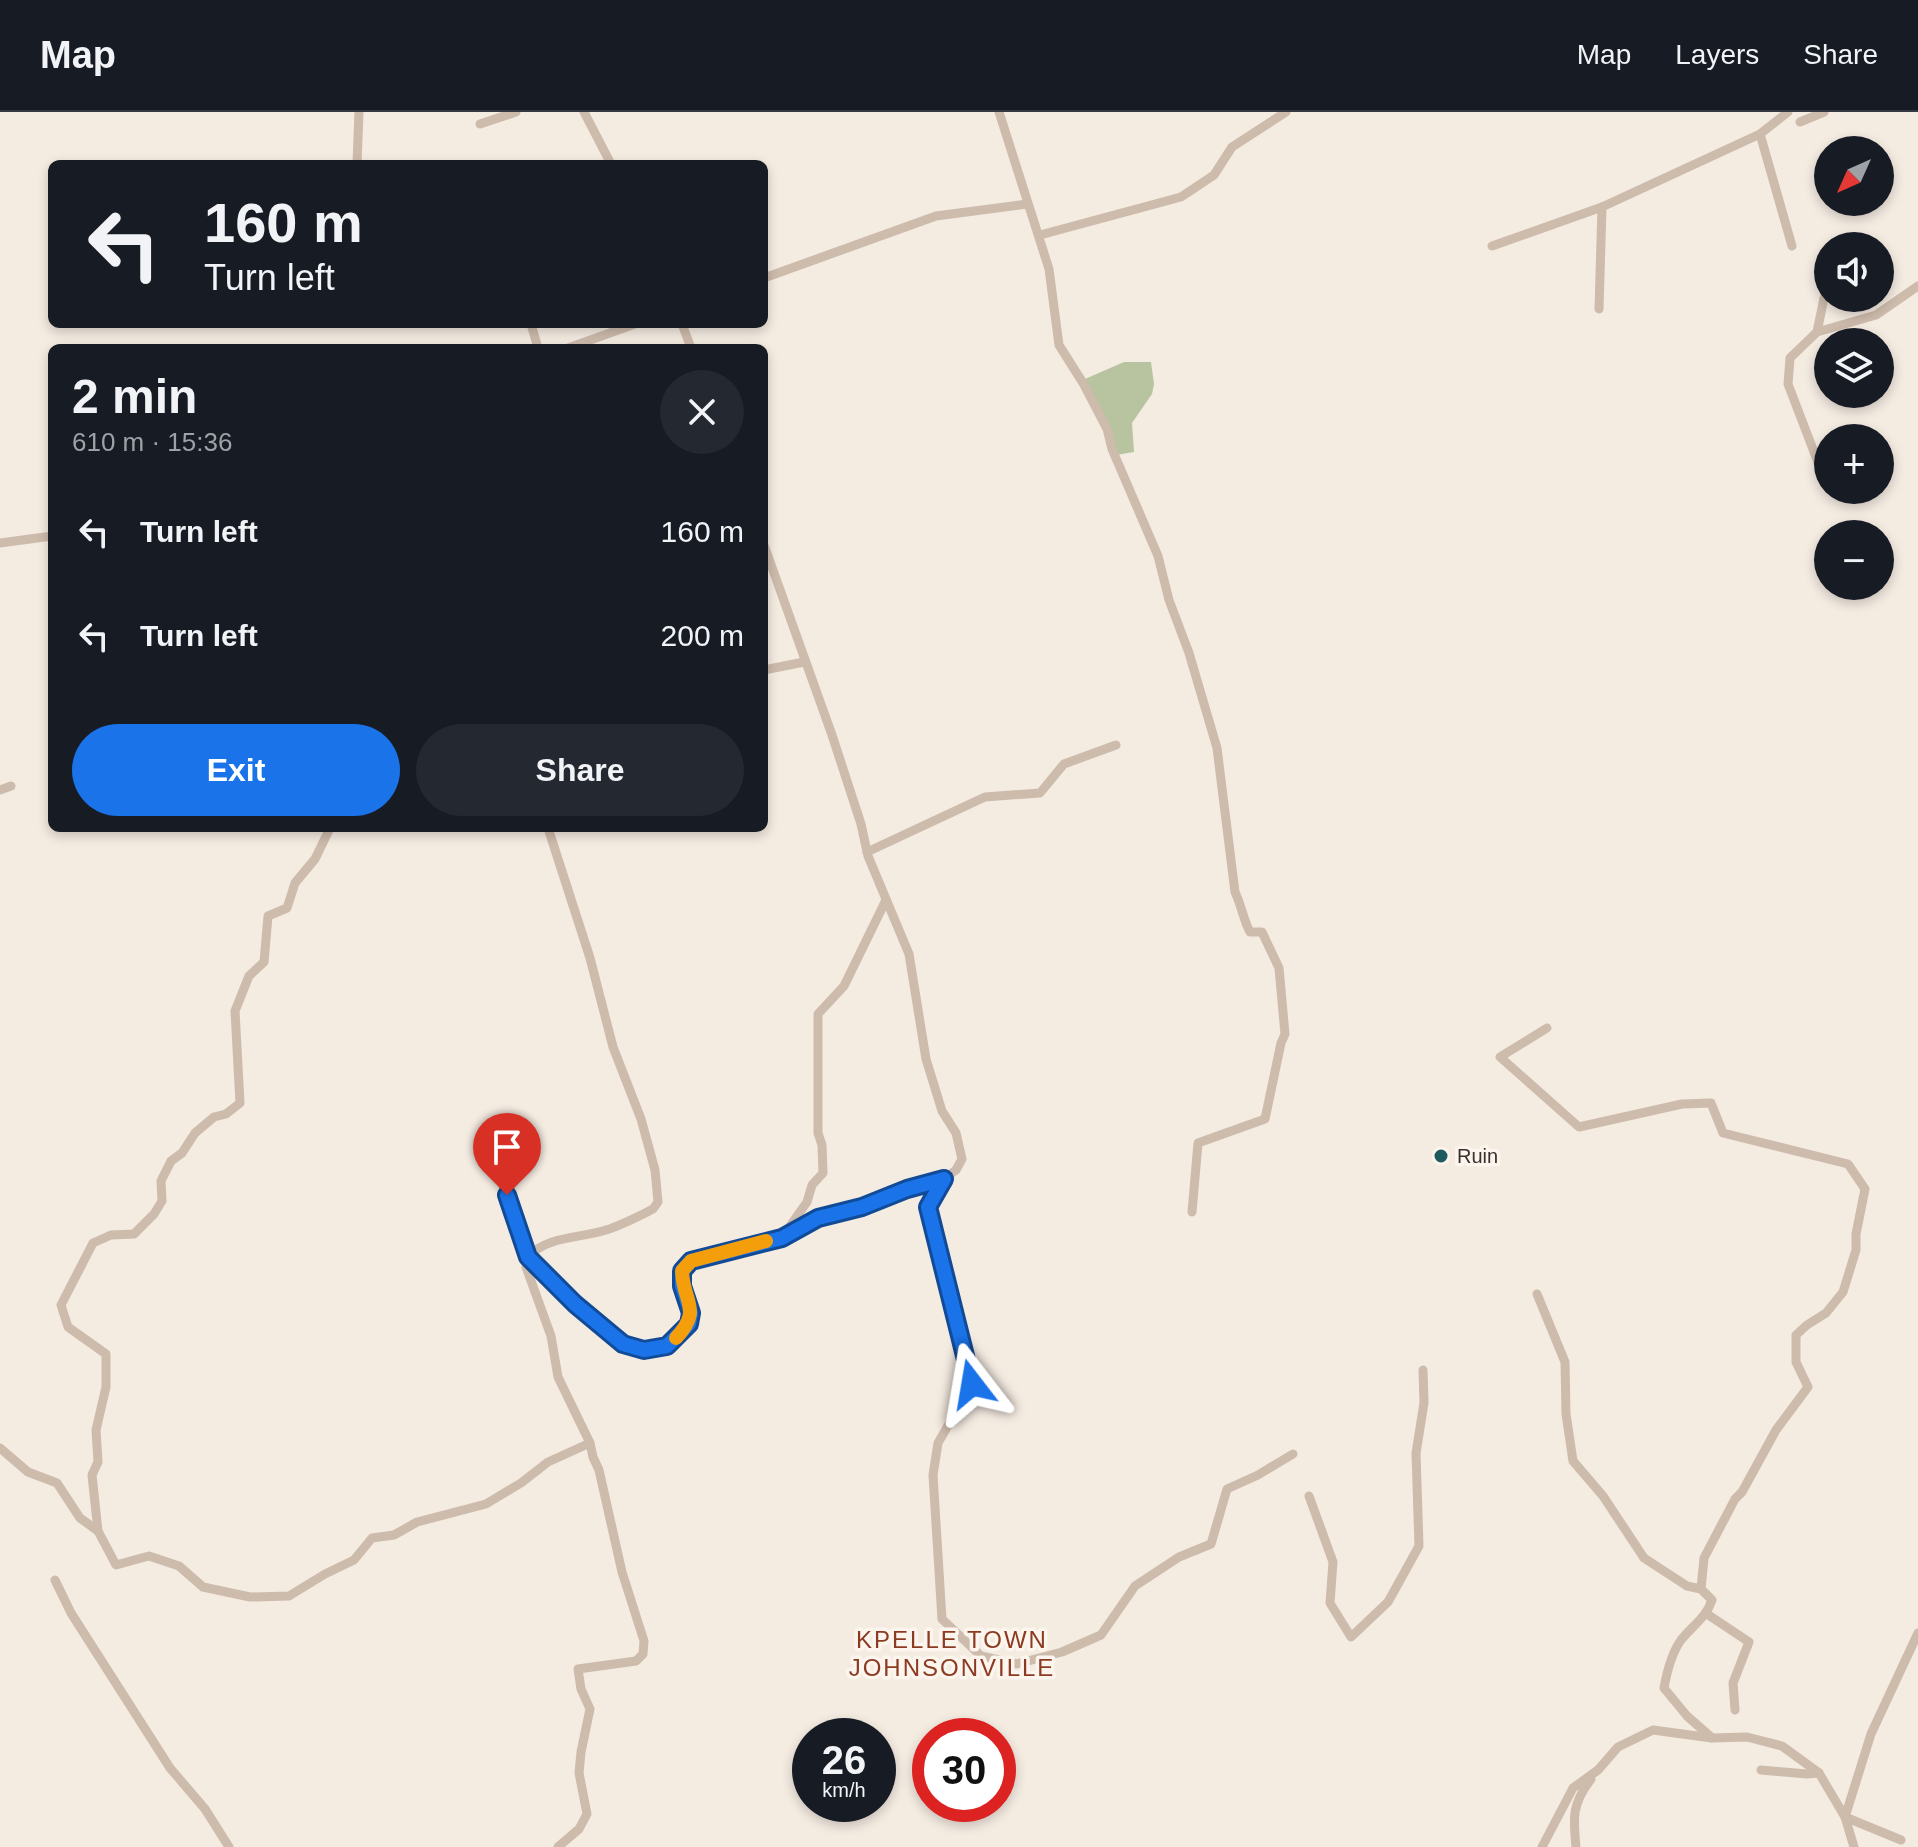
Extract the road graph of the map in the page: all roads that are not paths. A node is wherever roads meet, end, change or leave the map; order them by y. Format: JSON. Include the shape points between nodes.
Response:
{"nodes":[{"id":1,"x":359,"y":112,"type":"edge"},
{"id":2,"x":516,"y":112,"type":"edge"},
{"id":3,"x":584,"y":112,"type":"edge"},
{"id":4,"x":999,"y":112,"type":"edge"},
{"id":5,"x":1286,"y":112,"type":"edge"},
{"id":6,"x":1788,"y":112,"type":"edge"},
{"id":7,"x":1824,"y":112,"type":"edge"},
{"id":8,"x":1800,"y":122,"type":"dead end"},
{"id":9,"x":480,"y":124,"type":"dead end"},
{"id":10,"x":1760,"y":134,"type":"junction"},
{"id":11,"x":357,"y":160,"type":"edge"},
{"id":12,"x":609,"y":160,"type":"edge"},
{"id":13,"x":1027,"y":204,"type":"junction"},
{"id":14,"x":1602,"y":207,"type":"junction"},
{"id":15,"x":1040,"y":235,"type":"junction"},
{"id":16,"x":1492,"y":246,"type":"dead end"},
{"id":17,"x":1792,"y":246,"type":"dead end"},
{"id":18,"x":768,"y":277,"type":"edge"},
{"id":19,"x":1918,"y":286,"type":"edge"},
{"id":20,"x":1599,"y":309,"type":"dead end"},
{"id":21,"x":624,"y":328,"type":"edge"},
{"id":22,"x":1831,"y":328,"type":"edge"},
{"id":23,"x":1814,"y":335,"type":"edge"},
{"id":24,"x":579,"y":344,"type":"edge"},
{"id":25,"x":1814,"y":452,"type":"edge"},
{"id":26,"x":48,"y":537,"type":"edge"},
{"id":27,"x":0,"y":543,"type":"edge"},
{"id":28,"x":768,"y":557,"type":"edge"},
{"id":29,"x":804,"y":662,"type":"junction"},
{"id":30,"x":768,"y":669,"type":"edge"},
{"id":31,"x":1116,"y":745,"type":"dead end"},
{"id":32,"x":11,"y":786,"type":"dead end"},
{"id":33,"x":0,"y":790,"type":"edge"},
{"id":34,"x":328,"y":832,"type":"edge"},
{"id":35,"x":549,"y":832,"type":"edge"},
{"id":36,"x":867,"y":852,"type":"junction"},
{"id":37,"x":886,"y":900,"type":"junction"},
{"id":38,"x":1547,"y":1028,"type":"dead end"},
{"id":39,"x":499,"y":1177,"type":"dead end"},
{"id":40,"x":944,"y":1179,"type":"junction"},
{"id":41,"x":1192,"y":1212,"type":"dead end"},
{"id":42,"x":782,"y":1238,"type":"junction"},
{"id":43,"x":528,"y":1257,"type":"junction"},
{"id":44,"x":1537,"y":1294,"type":"dead end"},
{"id":45,"x":1423,"y":1370,"type":"dead end"},
{"id":46,"x":590,"y":1443,"type":"junction"},
{"id":47,"x":0,"y":1448,"type":"edge"},
{"id":48,"x":1293,"y":1454,"type":"dead end"},
{"id":49,"x":1309,"y":1496,"type":"dead end"},
{"id":50,"x":98,"y":1531,"type":"junction"},
{"id":51,"x":55,"y":1580,"type":"dead end"},
{"id":52,"x":1701,"y":1589,"type":"junction"},
{"id":53,"x":1707,"y":1614,"type":"junction"},
{"id":54,"x":1918,"y":1633,"type":"edge"},
{"id":55,"x":1735,"y":1710,"type":"dead end"},
{"id":56,"x":1712,"y":1738,"type":"junction"},
{"id":57,"x":1598,"y":1770,"type":"junction"},
{"id":58,"x":1761,"y":1770,"type":"dead end"},
{"id":59,"x":1819,"y":1773,"type":"junction"},
{"id":60,"x":1845,"y":1817,"type":"junction"},
{"id":61,"x":1901,"y":1840,"type":"dead end"},
{"id":62,"x":229,"y":1847,"type":"edge"},
{"id":63,"x":558,"y":1847,"type":"edge"},
{"id":64,"x":1542,"y":1847,"type":"edge"},
{"id":65,"x":1576,"y":1847,"type":"edge"},
{"id":66,"x":1854,"y":1847,"type":"edge"}],
"edges":[{"from":1,"to":11,"type":"street"},
{"from":2,"to":9,"type":"street"},
{"from":3,"to":12,"type":"street"},
{"from":4,"to":13,"type":"street"},
{"from":5,"to":15,"type":"street","via":[[1232,147],[1214,175],[1181,197]]},
{"from":6,"to":10,"type":"street"},
{"from":7,"to":8,"type":"street"},
{"from":10,"to":14,"type":"street"},
{"from":10,"to":17,"type":"street"},
{"from":13,"to":15,"type":"street"},
{"from":13,"to":18,"type":"street","via":[[936,216]]},
{"from":14,"to":16,"type":"street"},
{"from":14,"to":20,"type":"street"},
{"from":15,"to":41,"type":"street","via":[[1059,345],[1107,429],[1158,556],[1217,748],[1235,892],[1245,925],[1250,932],[1262,932],[1275,959],[1284,996],[1285,1034],[1265,1119],[1198,1143]]},
{"from":19,"to":22,"type":"street","via":[[1876,315]]},
{"from":21,"to":24,"type":"street"},
{"from":23,"to":25,"type":"street","via":[[1790,358],[1788,384]]},
{"from":26,"to":27,"type":"street"},
{"from":28,"to":29,"type":"street"},
{"from":29,"to":30,"type":"street"},
{"from":29,"to":36,"type":"street"},
{"from":31,"to":36,"type":"street","via":[[1064,764],[1040,793],[985,797]]},
{"from":32,"to":33,"type":"street"},
{"from":34,"to":50,"type":"street","via":[[295,883],[287,908],[268,916],[264,962],[249,976],[235,1011],[240,1103],[214,1117],[171,1161],[161,1181],[162,1201],[134,1234],[93,1243],[61,1305],[68,1327],[106,1354],[106,1387],[96,1430],[98,1462],[92,1475]]},
{"from":35,"to":43,"type":"street","via":[[613,1047],[645,1132],[658,1202],[607,1230],[566,1238]]},
{"from":36,"to":37,"type":"street"},
{"from":37,"to":40,"type":"street","via":[[909,954],[926,1059],[962,1159]]},
{"from":37,"to":42,"type":"street","via":[[844,986],[818,1014],[823,1173]]},
{"from":38,"to":52,"type":"street","via":[[1500,1057],[1579,1127],[1682,1104],[1711,1103],[1723,1133],[1848,1164],[1865,1189],[1843,1292],[1826,1313],[1796,1335],[1796,1362],[1808,1387],[1735,1499],[1704,1558]]},
{"from":39,"to":43,"type":"street"},
{"from":40,"to":42,"type":"street","via":[[818,1218]]},
{"from":40,"to":48,"type":"street","via":[[928,1207],[972,1384],[938,1443],[933,1475],[942,1619],[981,1656],[1017,1664],[1101,1635],[1135,1586],[1179,1557],[1211,1544],[1227,1489]]},
{"from":42,"to":43,"type":"street","via":[[691,1261],[682,1271],[689,1324],[667,1346],[644,1350],[623,1344]]},
{"from":43,"to":46,"type":"street","via":[[526,1267],[551,1336],[558,1377]]},
{"from":44,"to":52,"type":"street","via":[[1565,1362],[1573,1461],[1644,1558],[1687,1586]]},
{"from":45,"to":49,"type":"street","via":[[1416,1453],[1419,1546],[1388,1602],[1351,1637],[1330,1603],[1333,1562]]},
{"from":46,"to":50,"type":"street","via":[[548,1462],[486,1504],[372,1538],[354,1560],[289,1596],[250,1597],[203,1587],[179,1566],[149,1556],[116,1565]]},
{"from":46,"to":63,"type":"street","via":[[644,1641],[643,1654],[636,1661],[578,1669],[590,1709],[579,1773],[587,1814]]},
{"from":47,"to":50,"type":"street","via":[[28,1472],[57,1483],[80,1518]]},
{"from":51,"to":62,"type":"street","via":[[170,1768]]},
{"from":52,"to":53,"type":"street","via":[[1712,1600]]},
{"from":53,"to":55,"type":"street","via":[[1749,1642],[1733,1683]]},
{"from":53,"to":56,"type":"street","via":[[1680,1642],[1664,1688]]},
{"from":54,"to":60,"type":"street","via":[[1871,1734]]},
{"from":56,"to":57,"type":"street","via":[[1653,1730],[1618,1747]]},
{"from":56,"to":59,"type":"street","via":[[1747,1737],[1782,1746]]},
{"from":57,"to":64,"type":"street","via":[[1573,1788]]},
{"from":57,"to":65,"type":"street","via":[[1577,1798]]},
{"from":58,"to":59,"type":"street"},
{"from":59,"to":60,"type":"street"},
{"from":60,"to":61,"type":"street"},
{"from":60,"to":66,"type":"street"}]}
